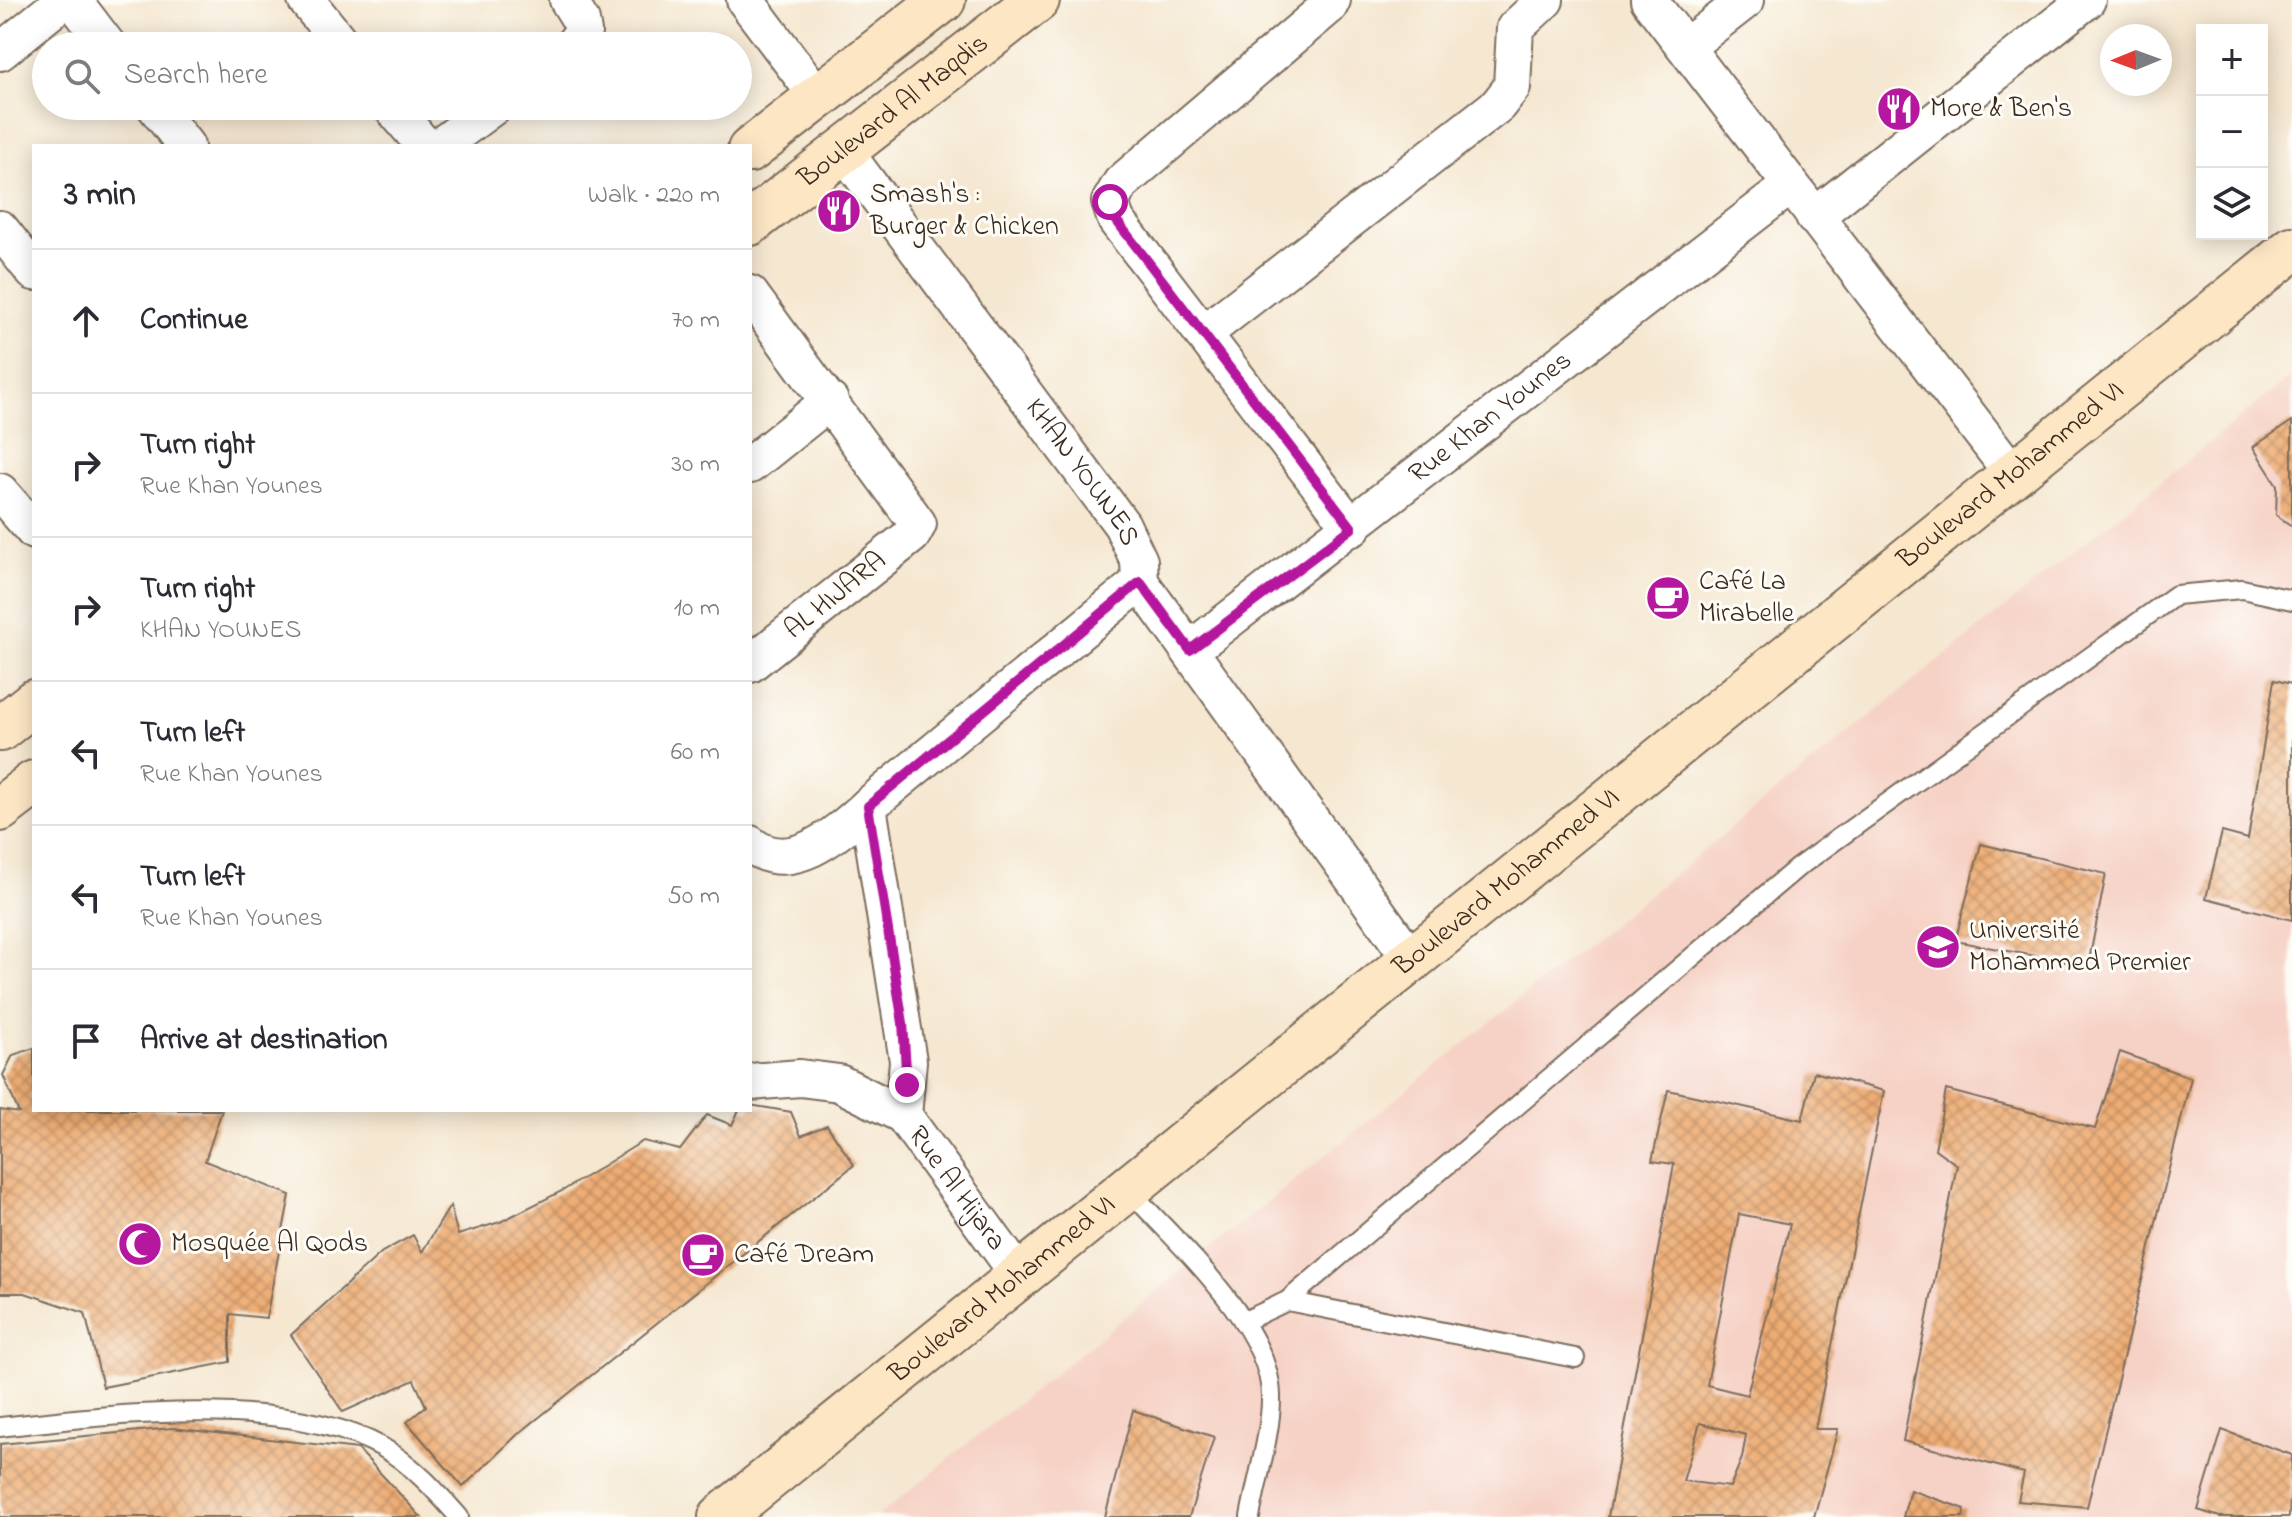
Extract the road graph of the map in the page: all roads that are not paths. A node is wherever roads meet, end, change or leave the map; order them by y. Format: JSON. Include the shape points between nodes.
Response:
{"nodes":[{"id":1,"x":64,"y":0,"type":"edge"},
{"id":2,"x":73,"y":0,"type":"edge"},
{"id":3,"x":306,"y":0,"type":"edge"},
{"id":4,"x":568,"y":0,"type":"edge"},
{"id":5,"x":745,"y":0,"type":"edge"},
{"id":6,"x":943,"y":0,"type":"edge"},
{"id":7,"x":1037,"y":0,"type":"edge"},
{"id":8,"x":1332,"y":0,"type":"edge"},
{"id":9,"x":1545,"y":0,"type":"edge"},
{"id":10,"x":1649,"y":0,"type":"edge"},
{"id":11,"x":1746,"y":0,"type":"edge"},
{"id":12,"x":2087,"y":0,"type":"edge"},
{"id":13,"x":97,"y":32,"type":"edge"},
{"id":14,"x":332,"y":32,"type":"edge"},
{"id":15,"x":583,"y":32,"type":"edge"},
{"id":16,"x":1687,"y":46,"type":"junction"},
{"id":17,"x":0,"y":52,"type":"edge"},
{"id":18,"x":818,"y":97,"type":"junction"},
{"id":19,"x":166,"y":120,"type":"edge"},
{"id":20,"x":403,"y":120,"type":"edge"},
{"id":21,"x":475,"y":120,"type":"edge"},
{"id":22,"x":184,"y":144,"type":"edge"},
{"id":23,"x":423,"y":144,"type":"edge"},
{"id":24,"x":443,"y":144,"type":"edge"},
{"id":25,"x":752,"y":148,"type":"edge"},
{"id":26,"x":844,"y":151,"type":"junction"},
{"id":27,"x":1790,"y":186,"type":"junction"},
{"id":28,"x":1814,"y":217,"type":"junction"},
{"id":29,"x":752,"y":221,"type":"edge"},
{"id":30,"x":0,"y":229,"type":"edge"},
{"id":31,"x":2289,"y":254,"type":"edge"},
{"id":32,"x":32,"y":269,"type":"edge"},
{"id":33,"x":752,"y":297,"type":"edge"},
{"id":34,"x":1203,"y":334,"type":"junction"},
{"id":35,"x":830,"y":401,"type":"junction"},
{"id":36,"x":752,"y":463,"type":"edge"},
{"id":37,"x":2013,"y":474,"type":"junction"},
{"id":38,"x":0,"y":492,"type":"edge"},
{"id":39,"x":32,"y":524,"type":"edge"},
{"id":40,"x":1352,"y":528,"type":"junction"},
{"id":41,"x":1140,"y":582,"type":"junction"},
{"id":42,"x":2292,"y":600,"type":"edge"},
{"id":43,"x":1190,"y":650,"type":"junction"},
{"id":44,"x":752,"y":662,"type":"edge"},
{"id":45,"x":32,"y":704,"type":"edge"},
{"id":46,"x":0,"y":729,"type":"edge"},
{"id":47,"x":868,"y":806,"type":"junction"},
{"id":48,"x":752,"y":846,"type":"edge"},
{"id":49,"x":1411,"y":959,"type":"junction"},
{"id":50,"x":752,"y":1082,"type":"edge"},
{"id":51,"x":903,"y":1115,"type":"junction"},
{"id":52,"x":1128,"y":1189,"type":"junction"},
{"id":53,"x":1019,"y":1275,"type":"junction"},
{"id":54,"x":1287,"y":1301,"type":"junction"},
{"id":55,"x":1245,"y":1321,"type":"junction"},
{"id":56,"x":1575,"y":1358,"type":"dead end"},
{"id":57,"x":0,"y":1427,"type":"edge"},
{"id":58,"x":459,"y":1517,"type":"edge"},
{"id":59,"x":721,"y":1517,"type":"edge"},
{"id":60,"x":1250,"y":1517,"type":"edge"}],
"edges":[{"from":1,"to":17,"type":"street"},
{"from":2,"to":13,"type":"street"},
{"from":3,"to":14,"type":"street"},
{"from":4,"to":15,"type":"street"},
{"from":5,"to":18,"type":"street"},
{"from":6,"to":18,"type":"street","name":"Boulevard Al Maqdis"},
{"from":7,"to":26,"type":"street","name":"Boulevard Al Maqdis"},
{"from":8,"to":34,"type":"street","via":[[1121,183],[1110,202],[1116,220]]},
{"from":9,"to":34,"type":"street","via":[[1515,28],[1512,87],[1498,105]]},
{"from":10,"to":16,"type":"street"},
{"from":11,"to":16,"type":"street"},
{"from":12,"to":28,"type":"street"},
{"from":16,"to":27,"type":"street"},
{"from":18,"to":25,"type":"street","name":"Boulevard Al Maqdis"},
{"from":19,"to":22,"type":"street"},
{"from":20,"to":23,"type":"street"},
{"from":21,"to":24,"type":"street"},
{"from":26,"to":29,"type":"street","name":"Boulevard Al Maqdis"},
{"from":26,"to":41,"type":"street","name":"KHAN YOUNES","via":[[1122,525],[1139,561]]},
{"from":27,"to":28,"type":"street"},
{"from":27,"to":40,"type":"street","name":"Rue Khan Younes"},
{"from":28,"to":37,"type":"street"},
{"from":30,"to":32,"type":"street"},
{"from":31,"to":37,"type":"street","name":"Boulevard Mohammed VI"},
{"from":33,"to":35,"type":"street"},
{"from":34,"to":40,"type":"street"},
{"from":35,"to":36,"type":"street"},
{"from":35,"to":44,"type":"street","name":"AL HIJARA","via":[[918,524],[912,535]]},
{"from":37,"to":49,"type":"street","name":"Boulevard Mohammed VI"},
{"from":38,"to":39,"type":"street"},
{"from":40,"to":43,"type":"street","name":"Rue Khan Younes"},
{"from":41,"to":43,"type":"street","name":"KHAN YOUNES"},
{"from":41,"to":47,"type":"street"},
{"from":42,"to":54,"type":"lane","via":[[2242,589],[2176,595],[1797,868]]},
{"from":43,"to":49,"type":"street","name":"KHAN YOUNES"},
{"from":45,"to":46,"type":"street"},
{"from":47,"to":48,"type":"street","via":[[829,841],[810,850],[760,852]]},
{"from":47,"to":51,"type":"street","via":[[908,1061]]},
{"from":49,"to":52,"type":"street","name":"Boulevard Mohammed VI"},
{"from":50,"to":51,"type":"street","name":"Rue Al Hijara","via":[[800,1078],[839,1083]]},
{"from":51,"to":53,"type":"street","name":"Rue Al Hijara"},
{"from":52,"to":53,"type":"street","name":"Boulevard Mohammed VI"},
{"from":52,"to":55,"type":"lane"},
{"from":53,"to":59,"type":"street","name":"Boulevard Mohammed VI"},
{"from":54,"to":55,"type":"lane"},
{"from":54,"to":56,"type":"lane"},
{"from":55,"to":60,"type":"lane","via":[[1264,1356],[1271,1397]]},
{"from":57,"to":58,"type":"lane","via":[[192,1414],[316,1425],[354,1435],[397,1457]]}]}
